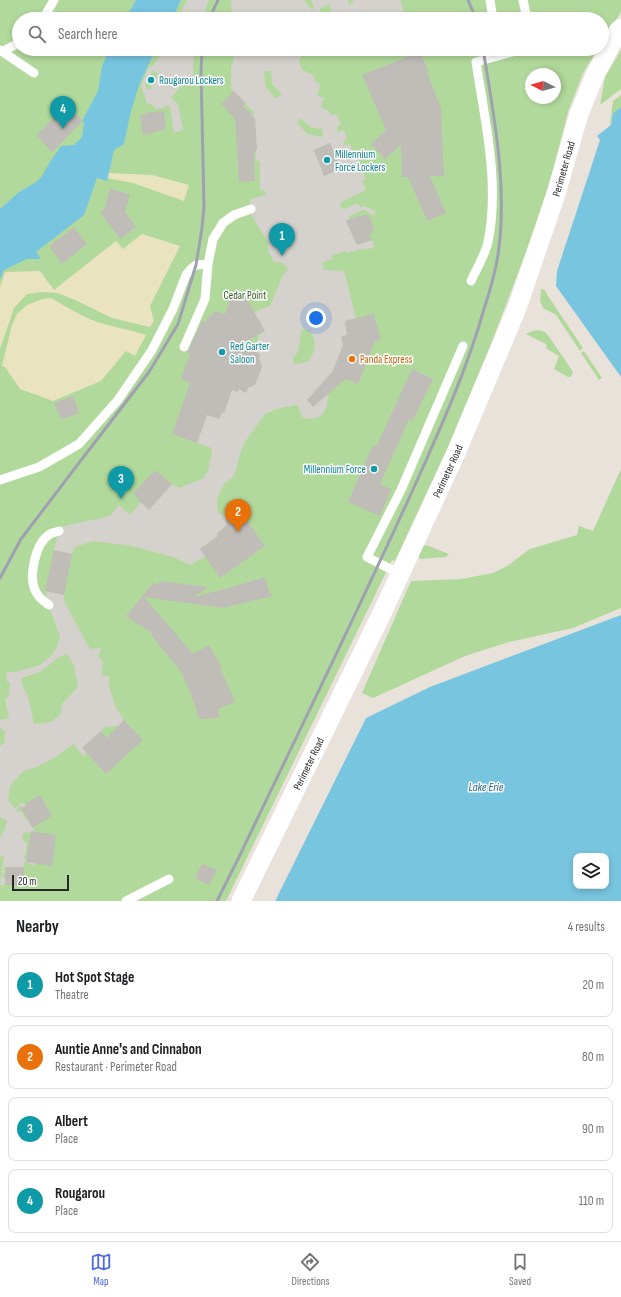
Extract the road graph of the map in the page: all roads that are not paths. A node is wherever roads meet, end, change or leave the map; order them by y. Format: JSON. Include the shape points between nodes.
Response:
{"nodes":[{"id":1,"x":54,"y":0,"type":"edge"},
{"id":2,"x":490,"y":0,"type":"edge"},
{"id":3,"x":523,"y":0,"type":"edge"},
{"id":4,"x":47,"y":12,"type":"edge"},
{"id":5,"x":492,"y":12,"type":"edge"},
{"id":6,"x":526,"y":12,"type":"edge"},
{"id":7,"x":621,"y":28,"type":"edge"},
{"id":8,"x":12,"y":46,"type":"edge"},
{"id":9,"x":609,"y":48,"type":"edge"},
{"id":10,"x":1,"y":51,"type":"edge"},
{"id":11,"x":490,"y":56,"type":"edge"},
{"id":12,"x":605,"y":56,"type":"edge"},
{"id":13,"x":34,"y":72,"type":"dead end"},
{"id":14,"x":251,"y":209,"type":"dead end"},
{"id":15,"x":208,"y":264,"type":"junction"},
{"id":16,"x":471,"y":281,"type":"dead end"},
{"id":17,"x":463,"y":346,"type":"dead end"},
{"id":18,"x":184,"y":347,"type":"dead end"},
{"id":19,"x":0,"y":480,"type":"edge"},
{"id":20,"x":59,"y":531,"type":"dead end"},
{"id":21,"x":400,"y":574,"type":"junction"},
{"id":22,"x":49,"y":605,"type":"dead end"},
{"id":23,"x":169,"y":879,"type":"dead end"},
{"id":24,"x":126,"y":901,"type":"edge"},
{"id":25,"x":241,"y":901,"type":"edge"}],
"edges":[{"from":1,"to":4,"type":"lane"},
{"from":2,"to":5,"type":"lane"},
{"from":3,"to":6,"type":"lane"},
{"from":7,"to":9,"type":"street","name":"Perimeter Road"},
{"from":8,"to":10,"type":"lane"},
{"from":10,"to":13,"type":"lane"},
{"from":11,"to":16,"type":"lane","via":[[476,62],[490,152],[493,207],[488,244]]},
{"from":12,"to":21,"type":"street","name":"Perimeter Road","via":[[579,114],[556,194],[517,308],[456,453]]},
{"from":14,"to":15,"type":"lane","via":[[222,223],[213,239]]},
{"from":15,"to":18,"type":"lane","via":[[205,299]]},
{"from":15,"to":19,"type":"lane","via":[[196,265],[186,275],[173,310],[152,350],[118,400],[79,444],[39,467]]},
{"from":17,"to":21,"type":"lane","via":[[401,490],[367,557]]},
{"from":20,"to":22,"type":"lane","via":[[49,534],[42,542],[32,570],[35,591],[40,599]]},
{"from":21,"to":25,"type":"street","name":"Perimeter Road"},
{"from":23,"to":24,"type":"lane"}]}
